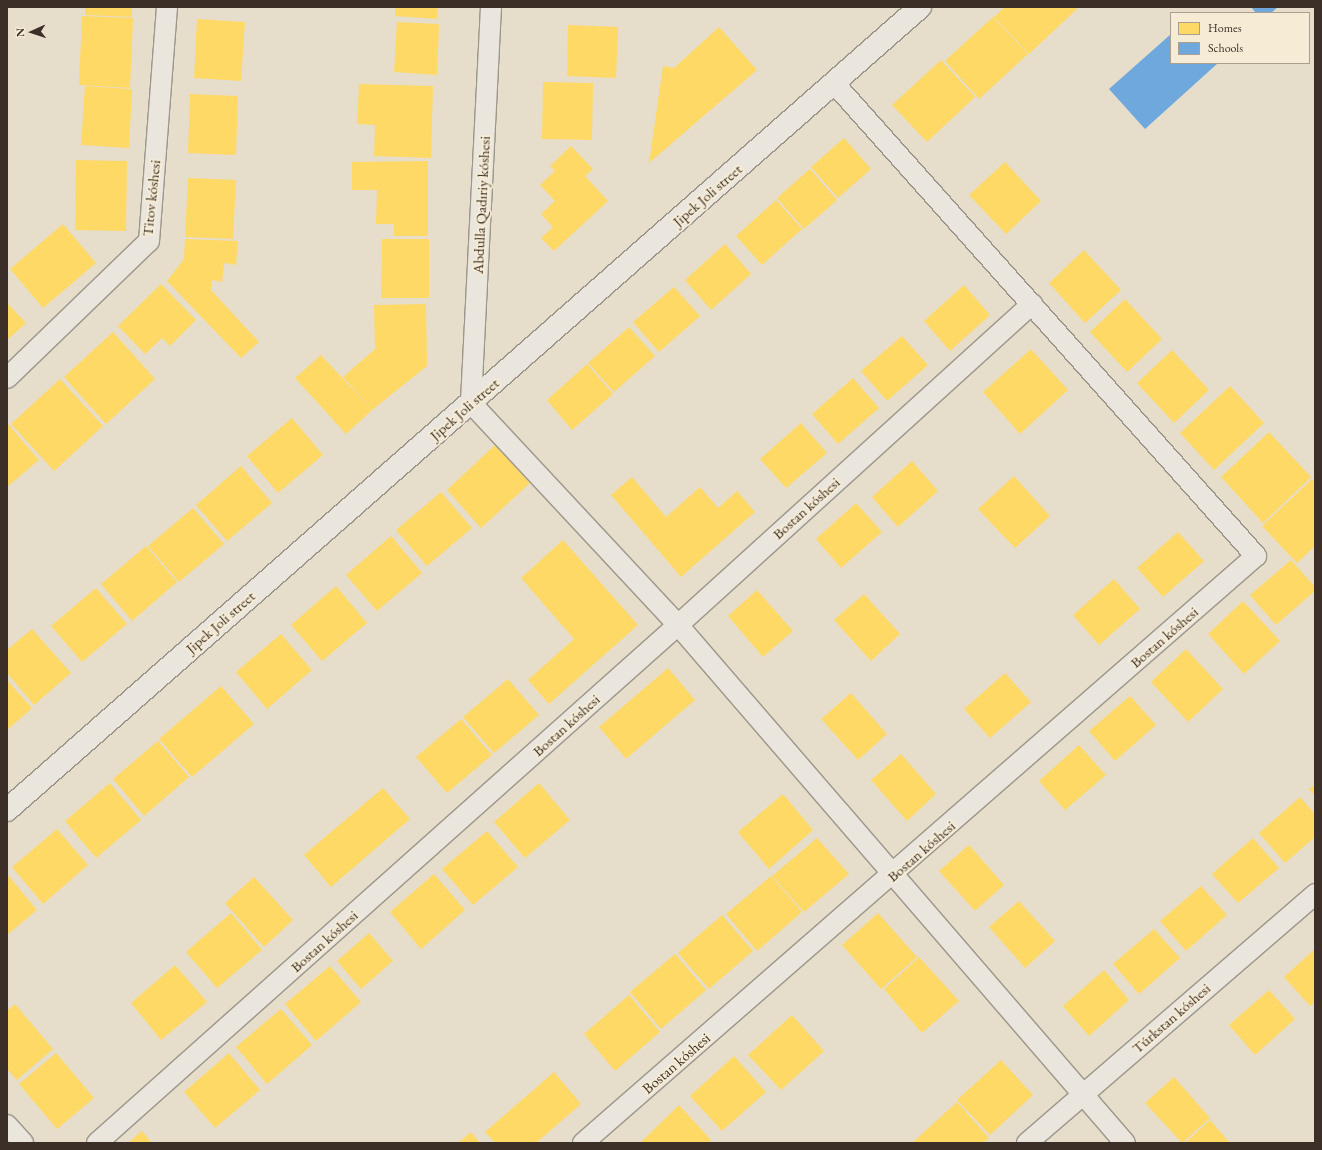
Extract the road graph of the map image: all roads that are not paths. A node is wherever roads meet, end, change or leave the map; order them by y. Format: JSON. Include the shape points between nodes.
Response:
{"nodes":[{"id":1,"x":167,"y":7,"type":"edge"},
{"id":2,"x":491,"y":7,"type":"edge"},
{"id":3,"x":920,"y":7,"type":"edge"},
{"id":4,"x":834,"y":83,"type":"junction"},
{"id":5,"x":1032,"y":304,"type":"junction"},
{"id":6,"x":7,"y":378,"type":"edge"},
{"id":7,"x":471,"y":403,"type":"junction"},
{"id":8,"x":678,"y":625,"type":"junction"},
{"id":9,"x":7,"y":810,"type":"edge"},
{"id":10,"x":893,"y":875,"type":"junction"},
{"id":11,"x":1315,"y":894,"type":"edge"},
{"id":12,"x":1082,"y":1094,"type":"junction"},
{"id":13,"x":7,"y":1125,"type":"edge"},
{"id":14,"x":23,"y":1143,"type":"edge"},
{"id":15,"x":97,"y":1143,"type":"edge"},
{"id":16,"x":583,"y":1143,"type":"edge"},
{"id":17,"x":1027,"y":1143,"type":"edge"},
{"id":18,"x":1125,"y":1143,"type":"edge"}],
"edges":[{"from":1,"to":6,"type":"street","name":"Titov kóshesi","via":[[149,241]]},
{"from":2,"to":7,"type":"street","name":"Abdulla Qadıriy kóshesi"},
{"from":3,"to":4,"type":"street","name":"Jipek Joli street"},
{"from":4,"to":5,"type":"street"},
{"from":4,"to":7,"type":"street","name":"Jipek Joli street"},
{"from":5,"to":8,"type":"street","name":"Bostan kóshesi"},
{"from":5,"to":10,"type":"street","name":"Bostan kóshesi","via":[[1256,556]]},
{"from":7,"to":8,"type":"street"},
{"from":7,"to":9,"type":"street","name":"Jipek Joli street"},
{"from":8,"to":10,"type":"street"},
{"from":8,"to":15,"type":"street","name":"Bostan kóshesi"},
{"from":10,"to":12,"type":"street"},
{"from":10,"to":16,"type":"street","name":"Bostan kóshesi"},
{"from":11,"to":12,"type":"street","name":"Túrkstan kóshesi"},
{"from":12,"to":17,"type":"street","name":"Túrkstan kóshesi"},
{"from":12,"to":18,"type":"street"},
{"from":13,"to":14,"type":"street"}]}
